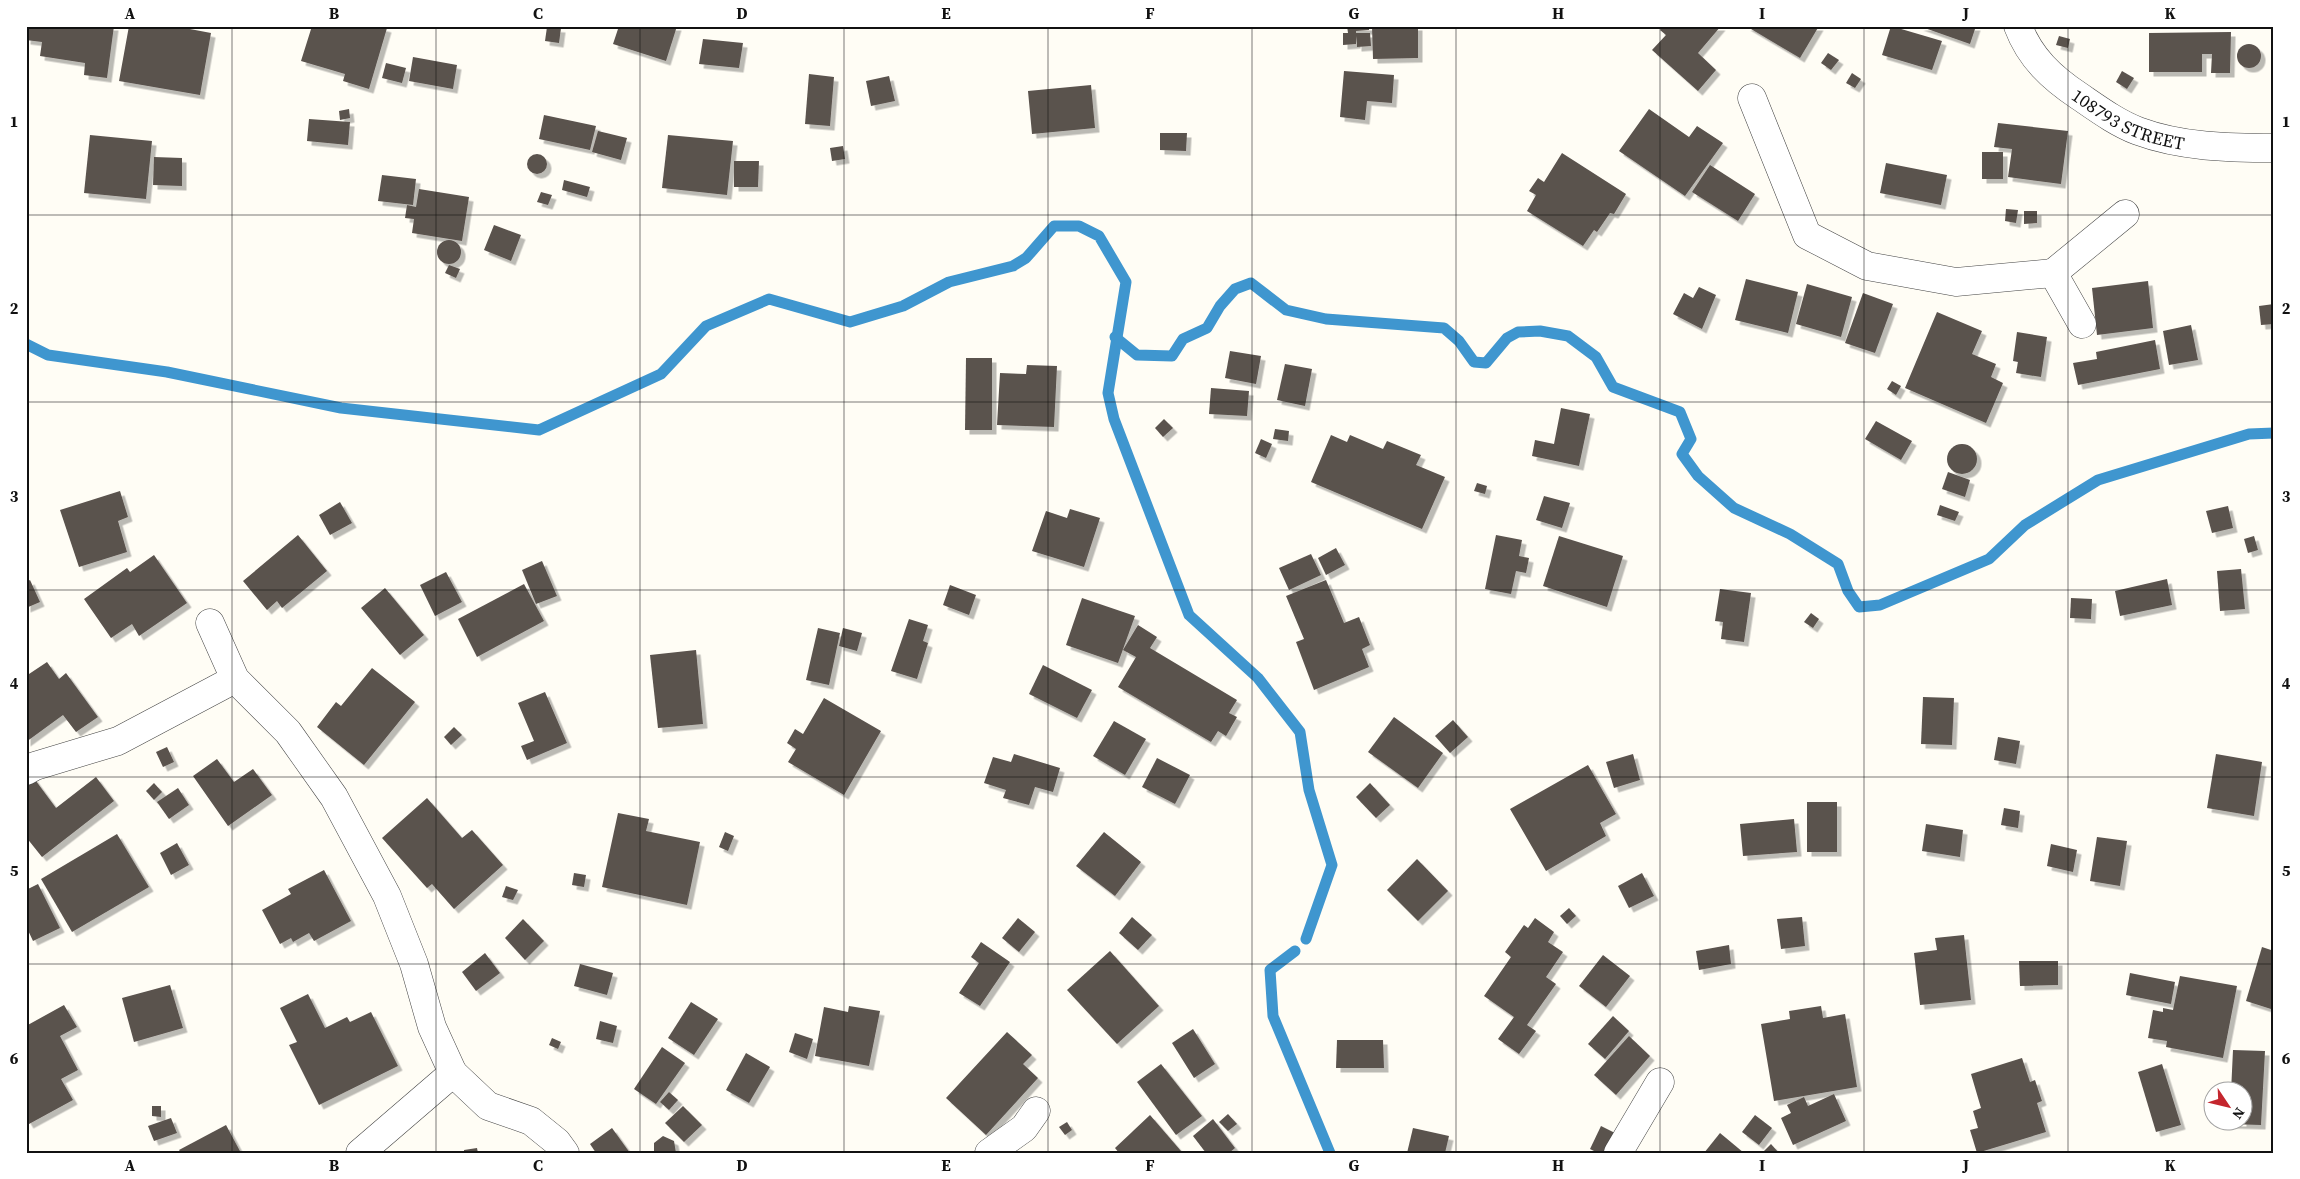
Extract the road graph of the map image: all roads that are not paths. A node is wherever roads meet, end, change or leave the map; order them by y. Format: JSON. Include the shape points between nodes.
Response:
{"nodes":[{"id":1,"x":2018,"y":26,"type":"edge"},
{"id":2,"x":1752,"y":98,"type":"dead end"},
{"id":3,"x":2274,"y":148,"type":"edge"},
{"id":4,"x":2125,"y":214,"type":"dead end"},
{"id":5,"x":2053,"y":272,"type":"junction"},
{"id":6,"x":2082,"y":324,"type":"dead end"},
{"id":7,"x":210,"y":623,"type":"dead end"},
{"id":8,"x":236,"y":679,"type":"junction"},
{"id":9,"x":26,"y":771,"type":"edge"},
{"id":10,"x":453,"y":1073,"type":"junction"},
{"id":11,"x":1660,"y":1082,"type":"dead end"},
{"id":12,"x":1036,"y":1111,"type":"dead end"},
{"id":13,"x":360,"y":1153,"type":"edge"},
{"id":14,"x":565,"y":1153,"type":"edge"},
{"id":15,"x":989,"y":1153,"type":"edge"},
{"id":16,"x":1618,"y":1153,"type":"edge"}],
"edges":[{"from":1,"to":3,"type":"street","name":"108793 STREET","via":[[2032,56],[2048,72],[2095,107],[2132,128],[2202,145]]},
{"from":2,"to":5,"type":"street","via":[[1807,235],[1867,266],[1956,282]]},
{"from":4,"to":5,"type":"street"},
{"from":5,"to":6,"type":"street"},
{"from":7,"to":8,"type":"street"},
{"from":8,"to":9,"type":"street","via":[[118,741]]},
{"from":8,"to":10,"type":"street","via":[[288,732],[334,797],[387,896],[414,964],[432,1027]]},
{"from":10,"to":13,"type":"street"},
{"from":10,"to":14,"type":"street","via":[[488,1106],[531,1121],[557,1142]]},
{"from":11,"to":16,"type":"street"},
{"from":12,"to":15,"type":"street","via":[[1024,1128]]}]}
